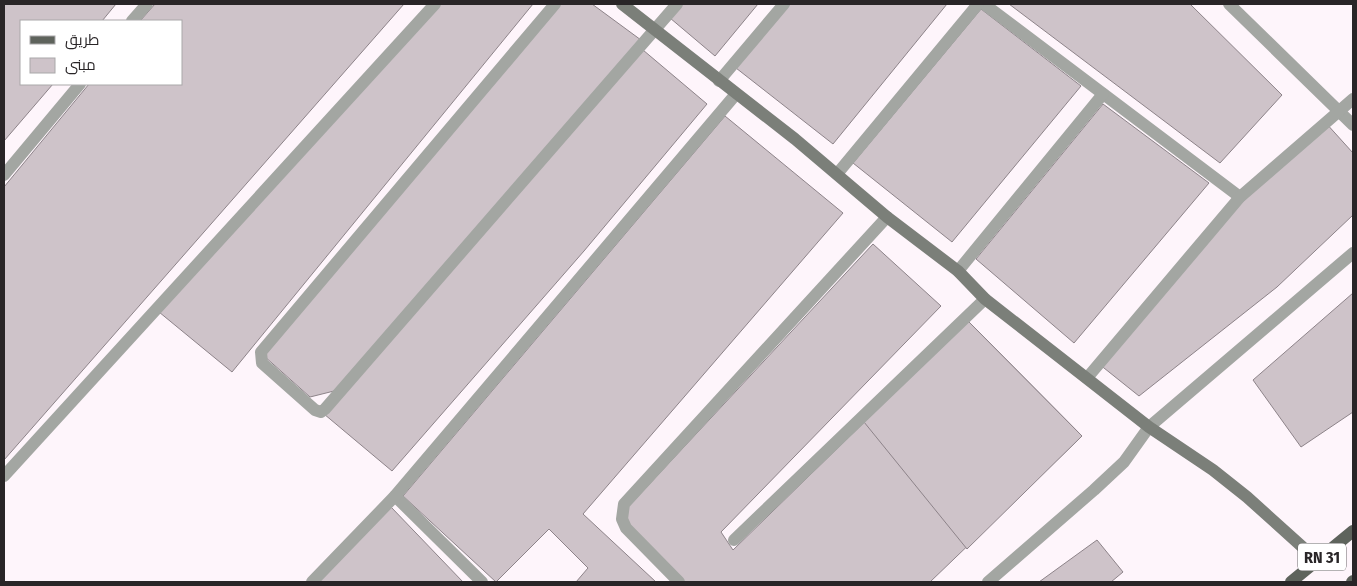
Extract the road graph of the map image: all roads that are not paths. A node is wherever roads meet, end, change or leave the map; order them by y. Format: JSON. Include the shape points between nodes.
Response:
{"nodes":[{"id":1,"x":147,"y":4,"type":"edge"},
{"id":2,"x":435,"y":4,"type":"edge"},
{"id":3,"x":555,"y":4,"type":"edge"},
{"id":4,"x":622,"y":4,"type":"edge"},
{"id":5,"x":677,"y":4,"type":"edge"},
{"id":6,"x":784,"y":4,"type":"edge"},
{"id":7,"x":978,"y":4,"type":"edge"},
{"id":8,"x":984,"y":4,"type":"edge"},
{"id":9,"x":1229,"y":4,"type":"edge"},
{"id":10,"x":133,"y":20,"type":"edge"},
{"id":11,"x":654,"y":30,"type":"junction"},
{"id":12,"x":719,"y":81,"type":"junction"},
{"id":13,"x":79,"y":85,"type":"edge"},
{"id":14,"x":736,"y":94,"type":"junction"},
{"id":15,"x":1103,"y":94,"type":"junction"},
{"id":16,"x":1353,"y":99,"type":"edge"},
{"id":17,"x":1339,"y":110,"type":"junction"},
{"id":18,"x":1353,"y":125,"type":"edge"},
{"id":19,"x":837,"y":174,"type":"junction"},
{"id":20,"x":4,"y":175,"type":"edge"},
{"id":21,"x":1240,"y":198,"type":"junction"},
{"id":22,"x":887,"y":216,"type":"junction"},
{"id":23,"x":1353,"y":253,"type":"edge"},
{"id":24,"x":958,"y":272,"type":"junction"},
{"id":25,"x":985,"y":299,"type":"junction"},
{"id":26,"x":1087,"y":378,"type":"junction"},
{"id":27,"x":1149,"y":428,"type":"junction"},
{"id":28,"x":4,"y":476,"type":"edge"},
{"id":29,"x":395,"y":496,"type":"junction"},
{"id":30,"x":1353,"y":531,"type":"edge"},
{"id":31,"x":734,"y":540,"type":"dead end"},
{"id":32,"x":1318,"y":561,"type":"junction"},
{"id":33,"x":312,"y":582,"type":"edge"},
{"id":34,"x":482,"y":582,"type":"edge"},
{"id":35,"x":679,"y":582,"type":"edge"},
{"id":36,"x":988,"y":582,"type":"edge"},
{"id":37,"x":1291,"y":582,"type":"edge"}],
"edges":[{"from":1,"to":10,"type":"street"},
{"from":2,"to":28,"type":"street"},
{"from":3,"to":11,"type":"street","via":[[261,352],[262,364],[315,410],[321,412],[325,409]]},
{"from":4,"to":11,"type":"street"},
{"from":5,"to":11,"type":"street"},
{"from":6,"to":12,"type":"street"},
{"from":7,"to":19,"type":"street"},
{"from":8,"to":15,"type":"street"},
{"from":9,"to":17,"type":"street"},
{"from":11,"to":12,"type":"street"},
{"from":12,"to":14,"type":"street"},
{"from":13,"to":20,"type":"street"},
{"from":14,"to":19,"type":"street"},
{"from":14,"to":29,"type":"street"},
{"from":15,"to":21,"type":"street"},
{"from":15,"to":24,"type":"street"},
{"from":16,"to":17,"type":"street"},
{"from":17,"to":18,"type":"street"},
{"from":17,"to":21,"type":"street"},
{"from":19,"to":22,"type":"street"},
{"from":21,"to":26,"type":"street"},
{"from":22,"to":24,"type":"street"},
{"from":22,"to":35,"type":"street","via":[[624,504],[622,519],[626,528]]},
{"from":23,"to":27,"type":"street"},
{"from":24,"to":25,"type":"street"},
{"from":25,"to":26,"type":"street"},
{"from":25,"to":31,"type":"street"},
{"from":26,"to":27,"type":"street"},
{"from":27,"to":32,"type":"street","via":[[1213,470]]},
{"from":27,"to":36,"type":"street","via":[[1124,462]]},
{"from":29,"to":33,"type":"street"},
{"from":29,"to":34,"type":"street"},
{"from":30,"to":32,"type":"main road","number":"RN 31"},
{"from":32,"to":37,"type":"main road","number":"RN 31"}]}
